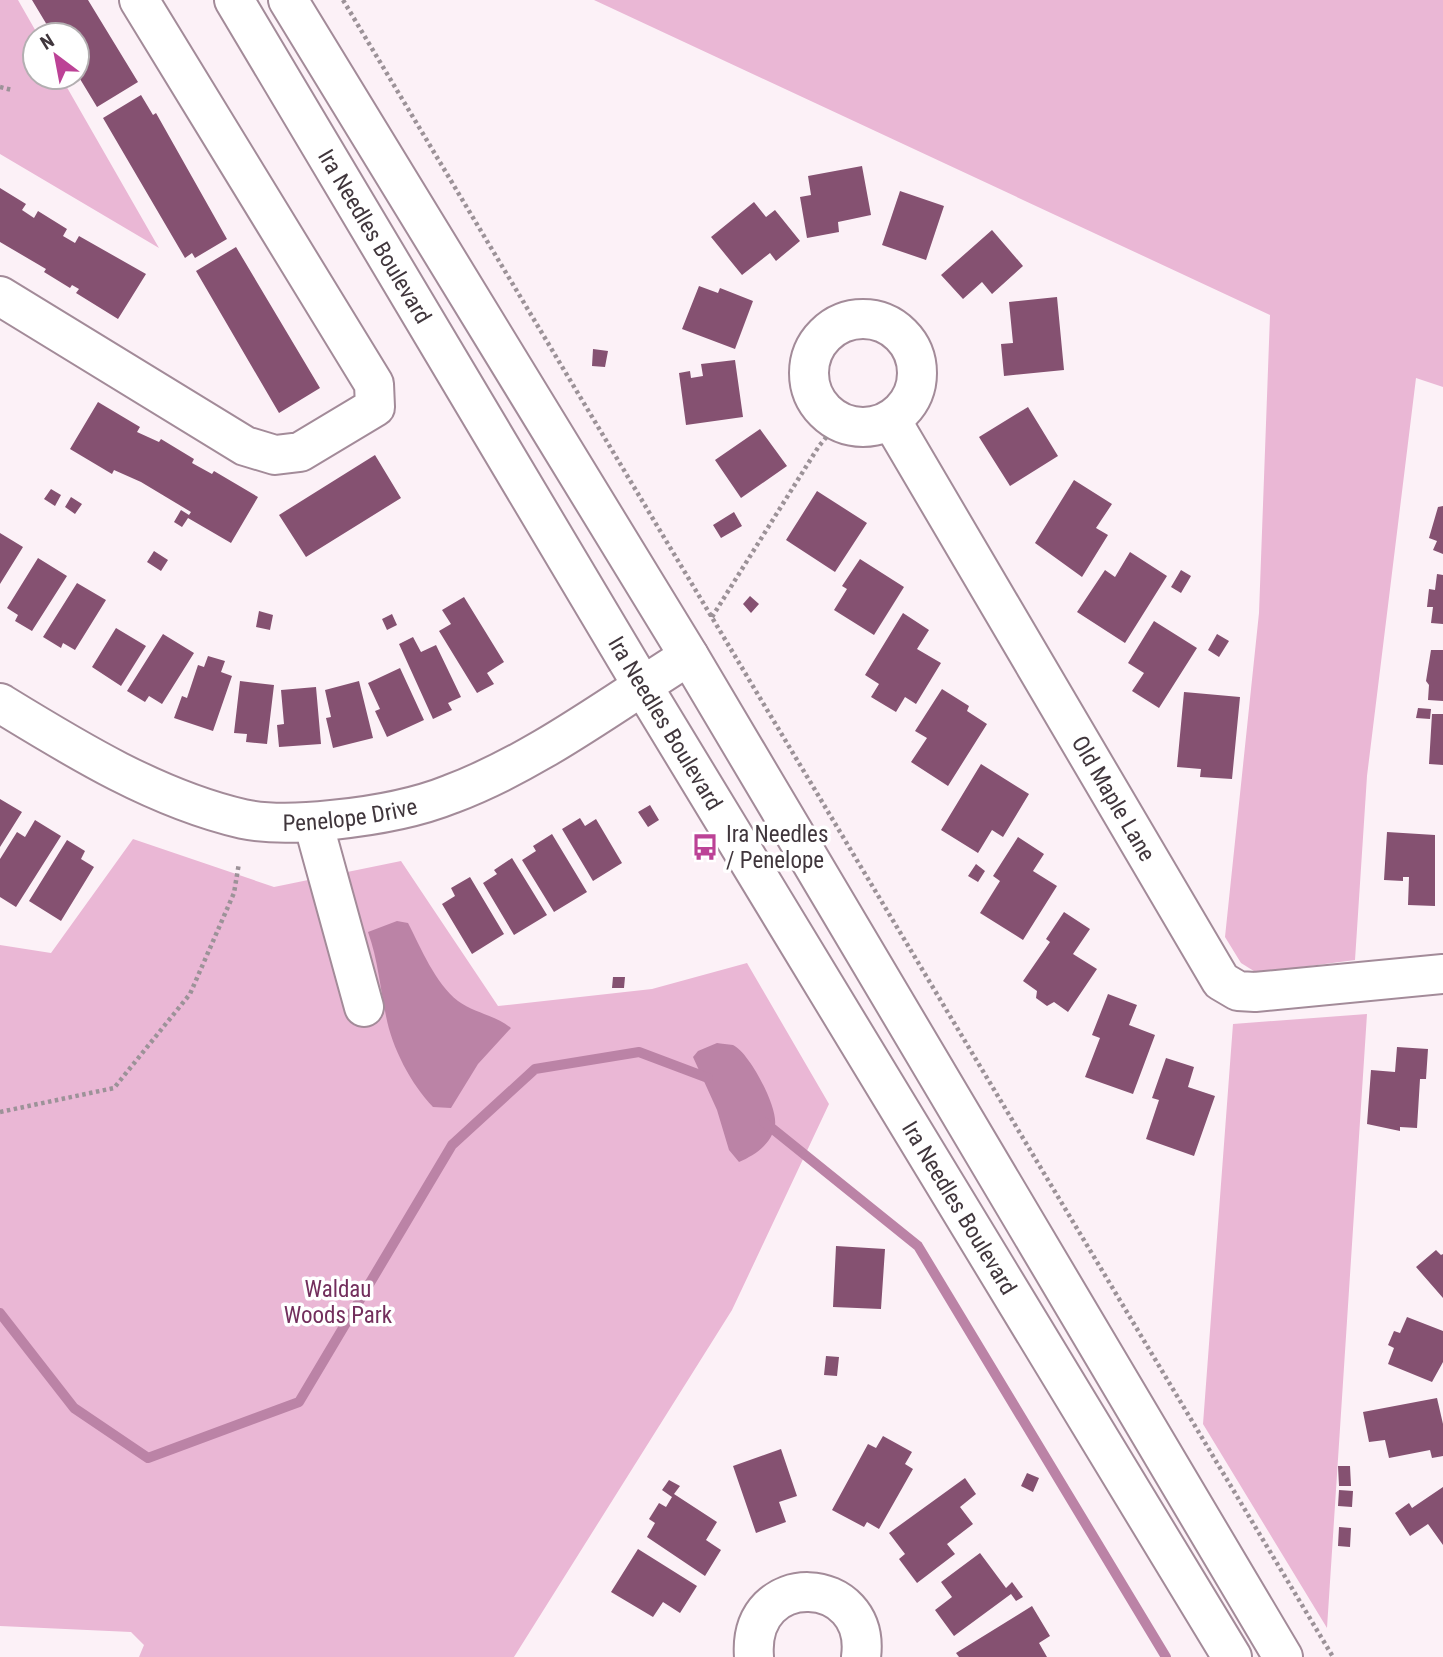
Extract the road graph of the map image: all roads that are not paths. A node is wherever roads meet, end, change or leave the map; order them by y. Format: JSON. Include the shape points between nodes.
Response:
{"nodes":[{"id":1,"x":139,"y":0,"type":"edge"},
{"id":2,"x":234,"y":0,"type":"edge"},
{"id":3,"x":288,"y":0,"type":"edge"},
{"id":4,"x":0,"y":296,"type":"edge"},
{"id":5,"x":891,"y":420,"type":"junction"},
{"id":6,"x":689,"y":656,"type":"junction"},
{"id":7,"x":642,"y":685,"type":"junction"},
{"id":8,"x":0,"y":703,"type":"edge"},
{"id":9,"x":313,"y":822,"type":"junction"},
{"id":10,"x":1443,"y":974,"type":"edge"},
{"id":11,"x":364,"y":1007,"type":"dead end"},
{"id":12,"x":754,"y":1657,"type":"edge"},
{"id":13,"x":861,"y":1657,"type":"edge"},
{"id":14,"x":1232,"y":1657,"type":"edge"},
{"id":15,"x":1283,"y":1657,"type":"edge"}],
"edges":[{"from":1,"to":4,"type":"main road","via":[[374,384],[375,407],[300,452],[275,455],[246,446]]},
{"from":2,"to":7,"type":"main road","name":"Ira Needles Boulevard"},
{"from":3,"to":6,"type":"main road","name":"Ira Needles Boulevard"},
{"from":5,"to":5,"type":"main road","via":[[910,401],[917,380],[914,353],[900,333],[881,321],[857,318],[838,324],[813,351],[808,373],[813,396],[821,409],[839,422],[865,428]]},
{"from":5,"to":10,"type":"main road","name":"Old Maple Lane","via":[[1221,981],[1238,991],[1255,992]]},
{"from":6,"to":7,"type":"main road","name":"Penelope Drive"},
{"from":6,"to":15,"type":"main road","name":"Ira Needles Boulevard"},
{"from":7,"to":9,"type":"main road","name":"Penelope Drive","via":[[523,759],[451,794],[367,817]]},
{"from":7,"to":14,"type":"main road","name":"Ira Needles Boulevard"},
{"from":8,"to":9,"type":"main road","name":"Penelope Drive","via":[[170,795],[244,820]]},
{"from":9,"to":11,"type":"main road"},
{"from":12,"to":13,"type":"main road","via":[[752,1637],[765,1609],[781,1598],[806,1591],[834,1598],[850,1611],[863,1643]]}]}
